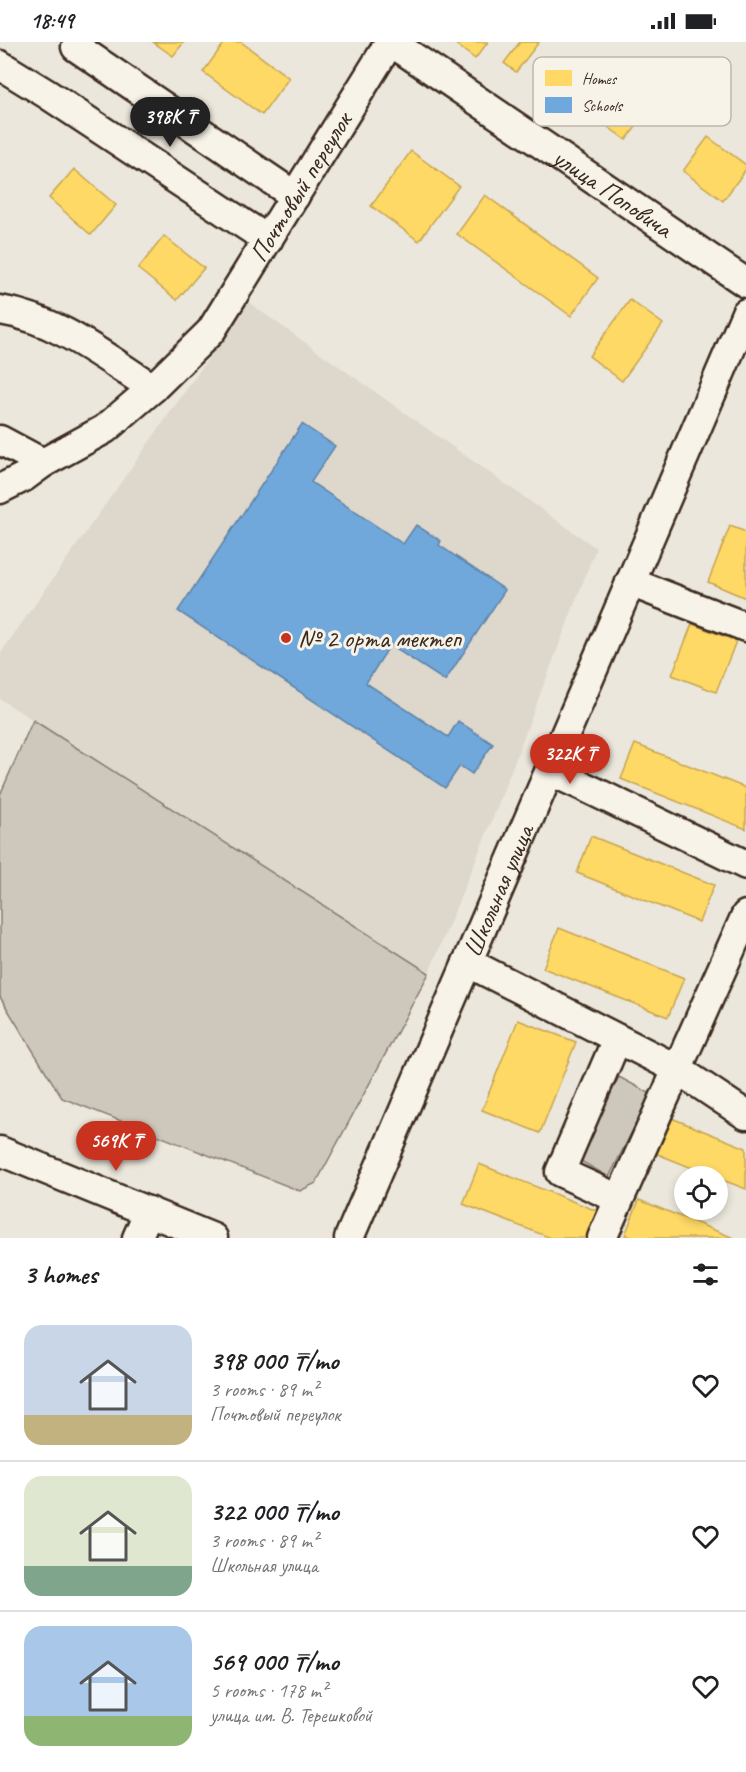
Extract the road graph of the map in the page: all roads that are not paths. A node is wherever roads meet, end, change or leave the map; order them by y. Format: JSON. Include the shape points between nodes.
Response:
{"nodes":[{"id":1,"x":391,"y":42,"type":"edge"},
{"id":2,"x":76,"y":47,"type":"dead end"},
{"id":3,"x":0,"y":65,"type":"edge"},
{"id":4,"x":295,"y":196,"type":"junction"},
{"id":5,"x":268,"y":240,"type":"junction"},
{"id":6,"x":746,"y":283,"type":"edge"},
{"id":7,"x":0,"y":310,"type":"edge"},
{"id":8,"x":746,"y":313,"type":"edge"},
{"id":9,"x":739,"y":346,"type":"edge"},
{"id":10,"x":153,"y":388,"type":"junction"},
{"id":11,"x":0,"y":440,"type":"edge"},
{"id":12,"x":44,"y":463,"type":"junction"},
{"id":13,"x":0,"y":489,"type":"edge"},
{"id":14,"x":630,"y":582,"type":"junction"},
{"id":15,"x":746,"y":627,"type":"edge"},
{"id":16,"x":550,"y":771,"type":"junction"},
{"id":17,"x":746,"y":865,"type":"edge"},
{"id":18,"x":746,"y":915,"type":"edge"},
{"id":19,"x":467,"y":962,"type":"junction"},
{"id":20,"x":617,"y":1039,"type":"junction"},
{"id":21,"x":677,"y":1069,"type":"junction"},
{"id":22,"x":746,"y":1114,"type":"edge"},
{"id":23,"x":0,"y":1151,"type":"edge"},
{"id":24,"x":619,"y":1199,"type":"junction"},
{"id":25,"x":149,"y":1211,"type":"junction"},
{"id":26,"x":137,"y":1238,"type":"edge"},
{"id":27,"x":213,"y":1238,"type":"edge"},
{"id":28,"x":349,"y":1238,"type":"edge"},
{"id":29,"x":602,"y":1238,"type":"edge"}],
"edges":[{"from":1,"to":4,"type":"street","name":"Почтовый переулок"},
{"from":1,"to":6,"type":"street","name":"улица Поповича"},
{"from":2,"to":4,"type":"street"},
{"from":3,"to":5,"type":"street"},
{"from":4,"to":5,"type":"street","name":"Почтовый переулок"},
{"from":5,"to":10,"type":"street","name":"Почтовый переулок","via":[[211,332]]},
{"from":7,"to":10,"type":"street","via":[[67,333]]},
{"from":8,"to":9,"type":"street","name":"Школьная улица"},
{"from":9,"to":14,"type":"street","name":"Школьная улица"},
{"from":10,"to":12,"type":"street","name":"Почтовый переулок","via":[[105,429]]},
{"from":11,"to":12,"type":"street"},
{"from":12,"to":13,"type":"street","name":"Почтовый переулок"},
{"from":14,"to":15,"type":"street"},
{"from":14,"to":16,"type":"street","name":"Школьная улица"},
{"from":16,"to":17,"type":"street"},
{"from":16,"to":19,"type":"street","name":"Школьная улица"},
{"from":18,"to":21,"type":"street"},
{"from":19,"to":20,"type":"street"},
{"from":19,"to":28,"type":"street","name":"Школьная улица"},
{"from":20,"to":21,"type":"street"},
{"from":20,"to":24,"type":"street","via":[[560,1172]]},
{"from":21,"to":22,"type":"street"},
{"from":21,"to":24,"type":"street"},
{"from":23,"to":25,"type":"street"},
{"from":24,"to":29,"type":"street"},
{"from":25,"to":26,"type":"street"},
{"from":25,"to":27,"type":"street"}]}
